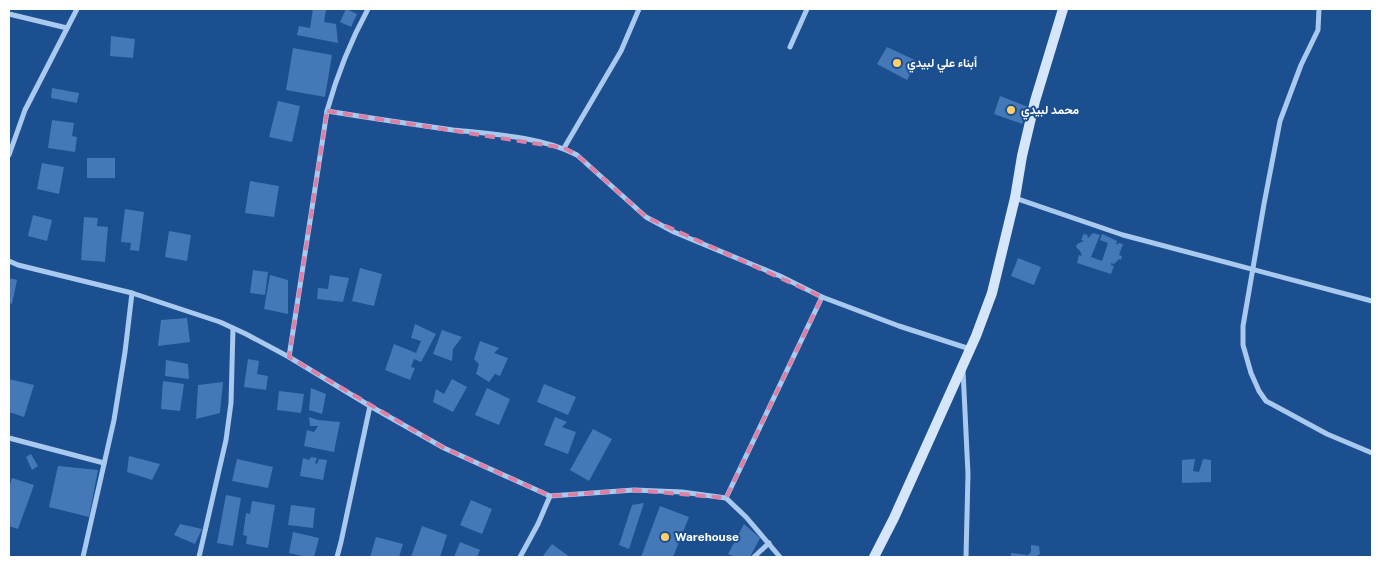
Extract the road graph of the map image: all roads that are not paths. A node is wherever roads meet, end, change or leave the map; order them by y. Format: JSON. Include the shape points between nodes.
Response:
{"nodes":[{"id":1,"x":77,"y":9,"type":"edge"},
{"id":2,"x":368,"y":9,"type":"edge"},
{"id":3,"x":639,"y":9,"type":"edge"},
{"id":4,"x":807,"y":9,"type":"edge"},
{"id":5,"x":1062,"y":9,"type":"edge"},
{"id":6,"x":1319,"y":9,"type":"edge"},
{"id":7,"x":9,"y":14,"type":"edge"},
{"id":8,"x":67,"y":28,"type":"junction"},
{"id":9,"x":790,"y":47,"type":"dead end"},
{"id":10,"x":327,"y":111,"type":"junction"},
{"id":11,"x":564,"y":148,"type":"junction"},
{"id":12,"x":9,"y":155,"type":"edge"},
{"id":13,"x":1015,"y":198,"type":"junction"},
{"id":14,"x":9,"y":261,"type":"edge"},
{"id":15,"x":1253,"y":269,"type":"junction"},
{"id":16,"x":132,"y":293,"type":"junction"},
{"id":17,"x":822,"y":297,"type":"junction"},
{"id":18,"x":1372,"y":301,"type":"edge"},
{"id":19,"x":233,"y":328,"type":"junction"},
{"id":20,"x":970,"y":349,"type":"junction"},
{"id":21,"x":289,"y":357,"type":"junction"},
{"id":22,"x":963,"y":365,"type":"junction"},
{"id":23,"x":370,"y":406,"type":"junction"},
{"id":24,"x":9,"y":438,"type":"edge"},
{"id":25,"x":1372,"y":453,"type":"edge"},
{"id":26,"x":104,"y":463,"type":"junction"},
{"id":27,"x":550,"y":496,"type":"junction"},
{"id":28,"x":726,"y":498,"type":"junction"},
{"id":29,"x":769,"y":543,"type":"junction"},
{"id":30,"x":83,"y":557,"type":"edge"},
{"id":31,"x":199,"y":557,"type":"edge"},
{"id":32,"x":337,"y":557,"type":"edge"},
{"id":33,"x":520,"y":557,"type":"edge"},
{"id":34,"x":754,"y":557,"type":"edge"},
{"id":35,"x":780,"y":557,"type":"edge"},
{"id":36,"x":874,"y":557,"type":"edge"},
{"id":37,"x":966,"y":557,"type":"edge"}],
"edges":[{"from":1,"to":8,"type":"street"},
{"from":2,"to":10,"type":"street","via":[[352,39]]},
{"from":3,"to":11,"type":"street","via":[[621,51]]},
{"from":4,"to":9,"type":"street"},
{"from":5,"to":13,"type":"street","via":[[1035,101]]},
{"from":6,"to":15,"type":"street","via":[[1318,30],[1280,121]]},
{"from":7,"to":8,"type":"street"},
{"from":8,"to":12,"type":"street","via":[[25,110]]},
{"from":10,"to":11,"type":"street","via":[[544,142]]},
{"from":10,"to":21,"type":"street"},
{"from":11,"to":17,"type":"street","via":[[577,155],[646,217]]},
{"from":13,"to":15,"type":"street","via":[[1123,235]]},
{"from":13,"to":20,"type":"street","via":[[992,293]]},
{"from":14,"to":16,"type":"street"},
{"from":15,"to":18,"type":"street"},
{"from":15,"to":25,"type":"street","via":[[1243,344],[1259,391],[1266,401],[1326,434]]},
{"from":16,"to":19,"type":"street"},
{"from":16,"to":26,"type":"street","via":[[114,420]]},
{"from":17,"to":20,"type":"street"},
{"from":17,"to":28,"type":"street"},
{"from":19,"to":21,"type":"street"},
{"from":19,"to":31,"type":"street","via":[[231,403],[226,440]]},
{"from":20,"to":22,"type":"street"},
{"from":21,"to":23,"type":"street"},
{"from":22,"to":36,"type":"street"},
{"from":22,"to":37,"type":"street","via":[[968,474]]},
{"from":23,"to":27,"type":"street","via":[[444,448]]},
{"from":23,"to":32,"type":"street"},
{"from":24,"to":26,"type":"street"},
{"from":26,"to":30,"type":"street"},
{"from":27,"to":28,"type":"street","via":[[634,490]]},
{"from":27,"to":33,"type":"street"},
{"from":28,"to":29,"type":"street"},
{"from":29,"to":34,"type":"street"},
{"from":29,"to":35,"type":"street"}]}
